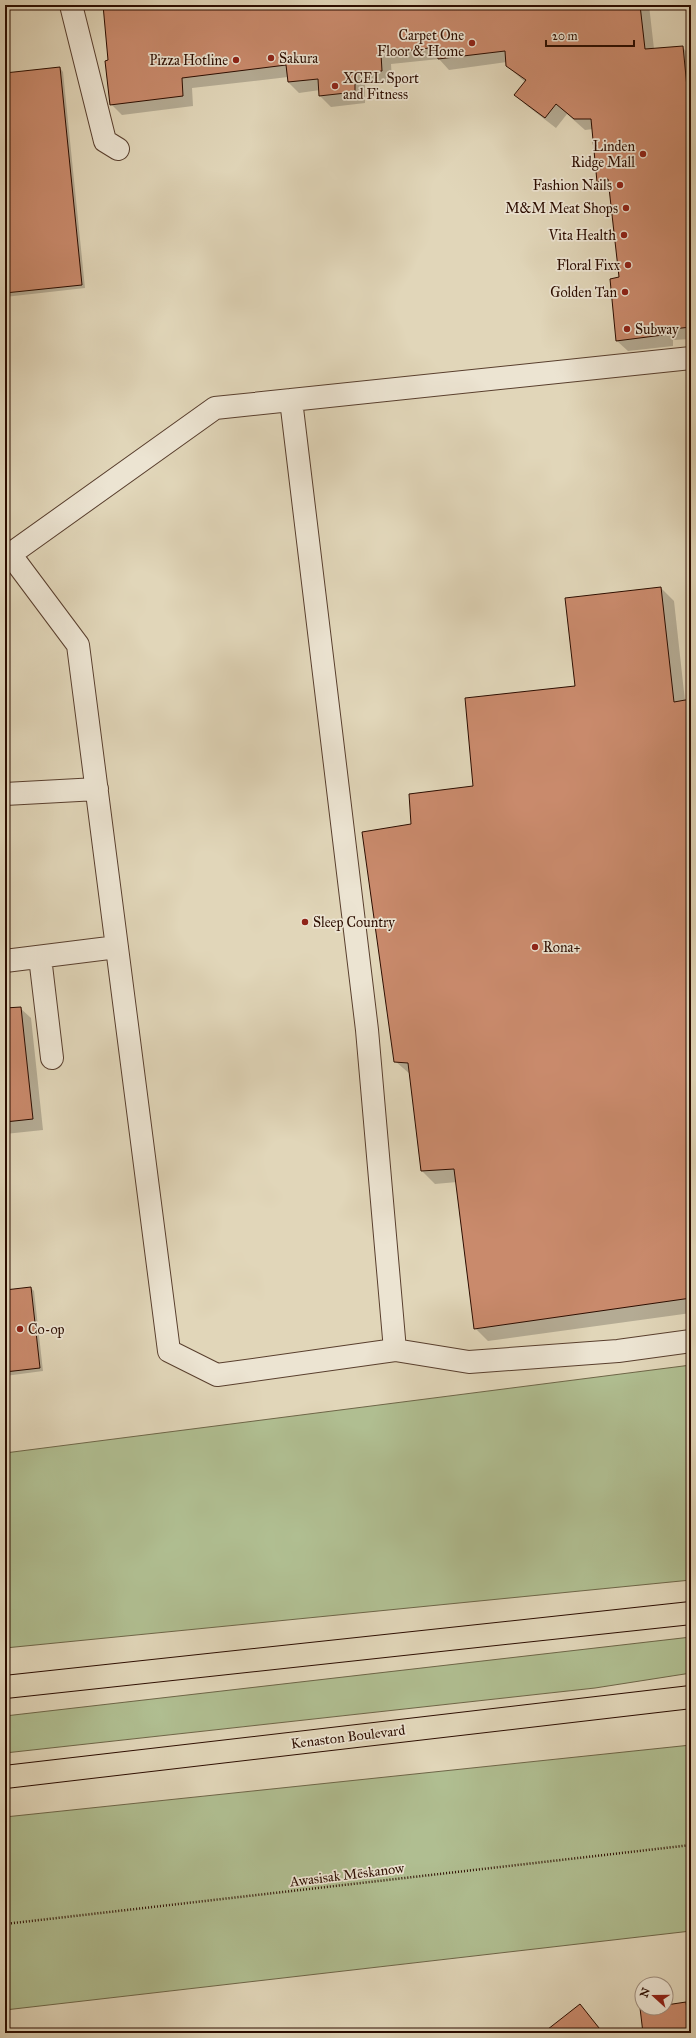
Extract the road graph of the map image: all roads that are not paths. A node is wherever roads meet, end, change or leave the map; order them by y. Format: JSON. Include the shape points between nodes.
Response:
{"nodes":[{"id":1,"x":72,"y":5,"type":"edge"},
{"id":2,"x":118,"y":149,"type":"dead end"},
{"id":3,"x":691,"y":358,"type":"edge"},
{"id":4,"x":291,"y":400,"type":"junction"},
{"id":5,"x":7,"y":556,"type":"edge"},
{"id":6,"x":97,"y":789,"type":"junction"},
{"id":7,"x":5,"y":794,"type":"edge"},
{"id":8,"x":117,"y":948,"type":"junction"},
{"id":9,"x":40,"y":957,"type":"junction"},
{"id":10,"x":5,"y":960,"type":"edge"},
{"id":11,"x":52,"y":1058,"type":"dead end"},
{"id":12,"x":691,"y":1341,"type":"edge"},
{"id":13,"x":395,"y":1350,"type":"junction"},
{"id":14,"x":691,"y":1613,"type":"edge"},
{"id":15,"x":5,"y":1687,"type":"edge"},
{"id":16,"x":691,"y":1697,"type":"edge"},
{"id":17,"x":5,"y":1777,"type":"edge"}],
"edges":[{"from":1,"to":2,"type":"lane","via":[[105,140]]},
{"from":3,"to":4,"type":"lane"},
{"from":4,"to":5,"type":"lane","via":[[215,408]]},
{"from":4,"to":13,"type":"lane","via":[[367,1030]]},
{"from":5,"to":6,"type":"lane","via":[[78,645]]},
{"from":6,"to":7,"type":"lane"},
{"from":6,"to":8,"type":"lane"},
{"from":8,"to":9,"type":"lane"},
{"from":8,"to":13,"type":"lane","via":[[170,1351],[216,1375]]},
{"from":9,"to":10,"type":"lane"},
{"from":9,"to":11,"type":"lane"},
{"from":12,"to":13,"type":"lane","via":[[618,1351],[469,1362]]},
{"from":14,"to":15,"type":"main road"},
{"from":16,"to":17,"type":"main road","name":"Kenaston Boulevard"}]}
